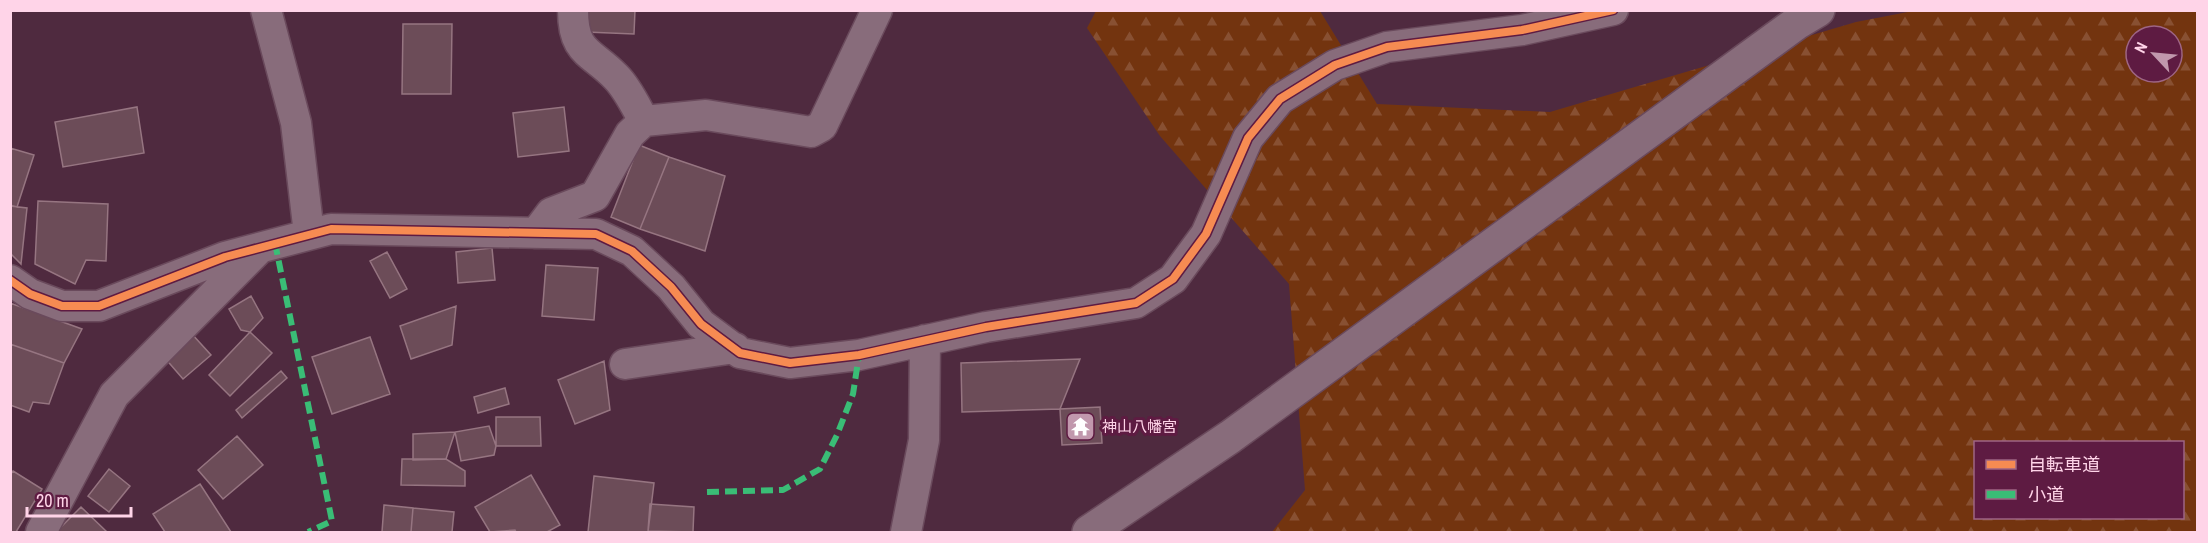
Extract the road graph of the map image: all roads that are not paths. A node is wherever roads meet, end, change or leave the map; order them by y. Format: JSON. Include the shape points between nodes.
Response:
{"nodes":[{"id":1,"x":266,"y":10,"type":"edge"},
{"id":2,"x":573,"y":10,"type":"edge"},
{"id":3,"x":877,"y":10,"type":"edge"},
{"id":4,"x":1613,"y":10,"type":"edge"},
{"id":5,"x":1818,"y":10,"type":"edge"},
{"id":6,"x":645,"y":121,"type":"junction"},
{"id":7,"x":536,"y":233,"type":"junction"},
{"id":8,"x":309,"y":234,"type":"junction"},
{"id":9,"x":260,"y":248,"type":"junction"},
{"id":10,"x":10,"y":280,"type":"edge"},
{"id":11,"x":925,"y":340,"type":"junction"},
{"id":12,"x":735,"y":348,"type":"junction"},
{"id":13,"x":625,"y":364,"type":"dead end"},
{"id":14,"x":41,"y":532,"type":"edge"},
{"id":15,"x":906,"y":532,"type":"edge"},
{"id":16,"x":1089,"y":532,"type":"edge"}],
"edges":[{"from":1,"to":8,"type":"street","via":[[296,123]]},
{"from":2,"to":6,"type":"street","via":[[573,30],[584,51],[618,78]]},
{"from":3,"to":6,"type":"street","via":[[822,126],[811,132],[706,115]]},
{"from":4,"to":11,"type":"street","via":[[1522,30],[1387,48],[1335,65],[1280,99],[1248,138],[1206,234],[1173,279],[1136,303]]},
{"from":5,"to":16,"type":"street","via":[[1230,437]]},
{"from":6,"to":7,"type":"street","via":[[630,134],[595,196],[552,213]]},
{"from":7,"to":8,"type":"street","via":[[331,229]]},
{"from":7,"to":12,"type":"street","via":[[596,234],[632,251],[671,287],[701,324]]},
{"from":8,"to":9,"type":"street"},
{"from":9,"to":10,"type":"street","via":[[225,256],[99,306],[62,306],[30,294]]},
{"from":9,"to":14,"type":"street","via":[[114,395]]},
{"from":11,"to":12,"type":"street","via":[[859,355],[790,363],[740,353]]},
{"from":11,"to":15,"type":"street","via":[[924,440]]},
{"from":12,"to":13,"type":"street"}]}
